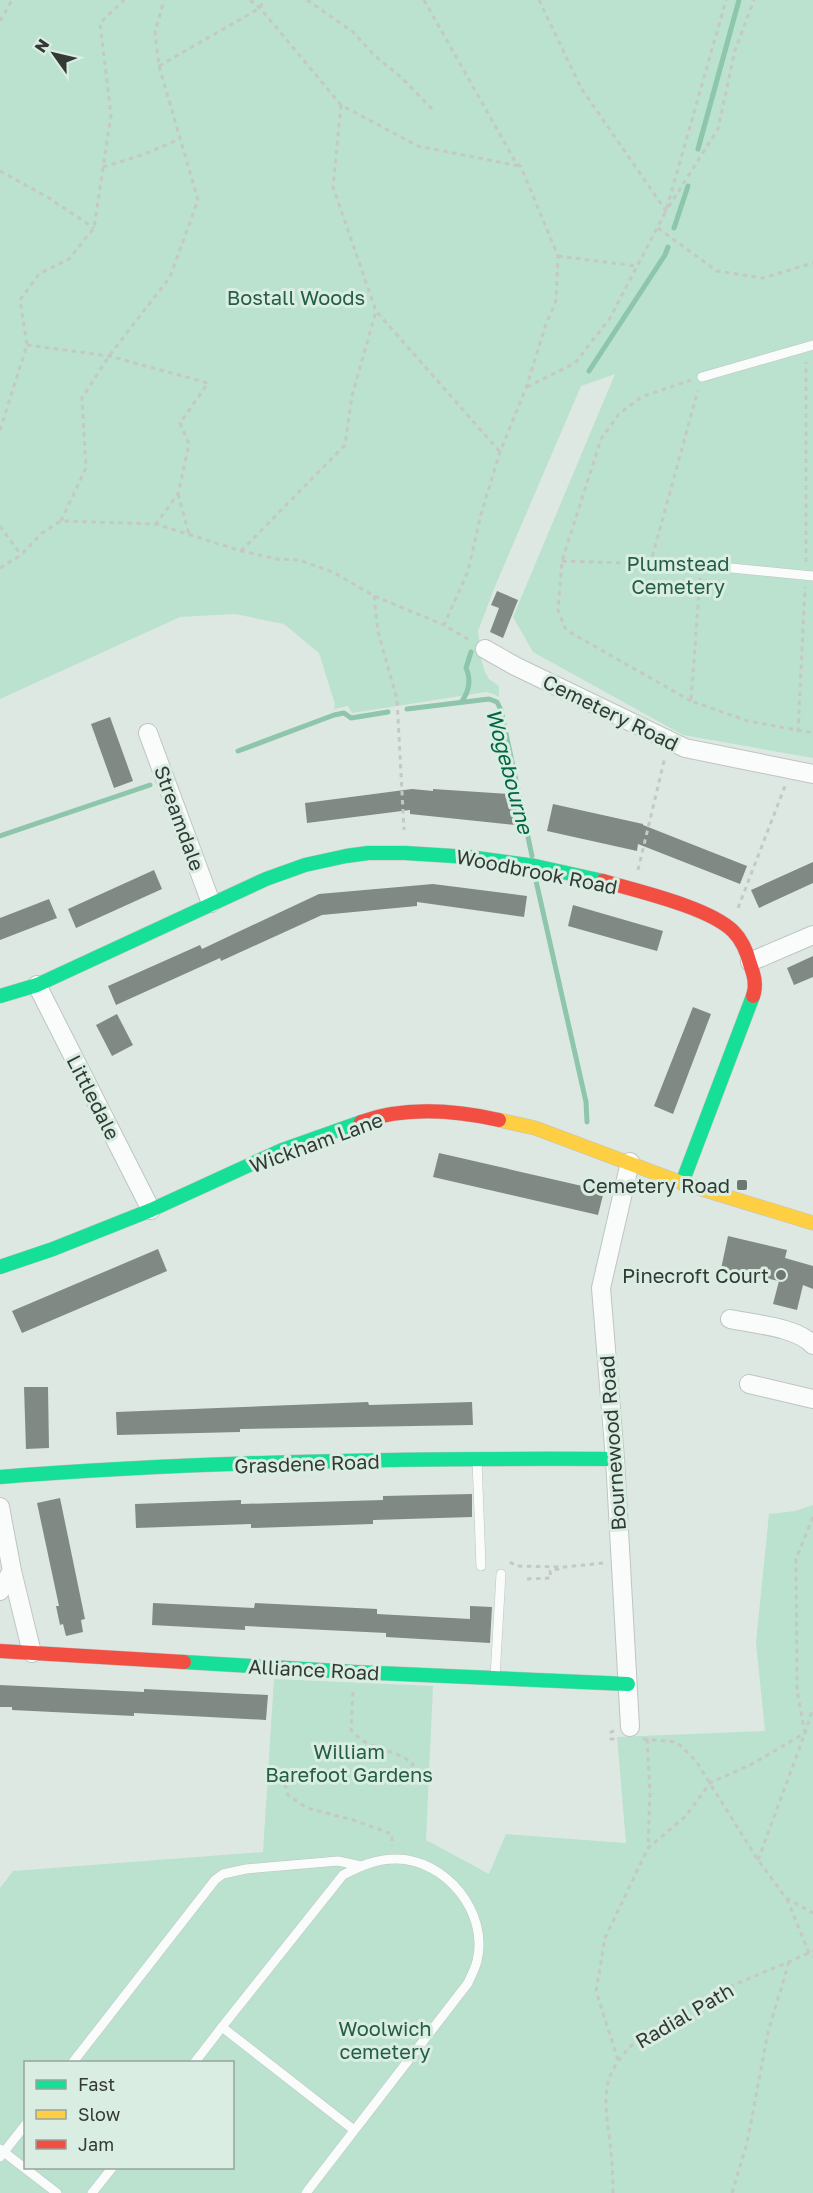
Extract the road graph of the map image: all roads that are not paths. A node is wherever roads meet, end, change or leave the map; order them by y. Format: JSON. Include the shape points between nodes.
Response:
{"nodes":[{"id":1,"x":809,"y":346,"type":"edge"},
{"id":2,"x":702,"y":377,"type":"road end"},
{"id":3,"x":701,"y":565,"type":"road end"},
{"id":4,"x":809,"y":576,"type":"edge"},
{"id":5,"x":485,"y":649,"type":"road end"},
{"id":6,"x":148,"y":733,"type":"dead end"},
{"id":7,"x":813,"y":774,"type":"edge"},
{"id":8,"x":211,"y":903,"type":"junction"},
{"id":9,"x":813,"y":935,"type":"edge"},
{"id":10,"x":750,"y":962,"type":"junction"},
{"id":11,"x":37,"y":985,"type":"junction"},
{"id":12,"x":0,"y":996,"type":"edge"},
{"id":13,"x":630,"y":1162,"type":"junction"},
{"id":14,"x":682,"y":1183,"type":"junction"},
{"id":15,"x":152,"y":1210,"type":"junction"},
{"id":16,"x":813,"y":1223,"type":"edge"},
{"id":17,"x":0,"y":1267,"type":"edge"},
{"id":18,"x":730,"y":1319,"type":"dead end"},
{"id":19,"x":813,"y":1345,"type":"edge"},
{"id":20,"x":748,"y":1384,"type":"dead end"},
{"id":21,"x":813,"y":1399,"type":"edge"},
{"id":22,"x":477,"y":1458,"type":"junction"},
{"id":23,"x":615,"y":1459,"type":"junction"},
{"id":24,"x":0,"y":1477,"type":"edge"},
{"id":25,"x":0,"y":1507,"type":"edge"},
{"id":26,"x":481,"y":1566,"type":"dead end"},
{"id":27,"x":12,"y":1571,"type":"junction"},
{"id":28,"x":501,"y":1574,"type":"dead end"},
{"id":29,"x":0,"y":1591,"type":"edge"},
{"id":30,"x":0,"y":1652,"type":"edge"},
{"id":31,"x":32,"y":1653,"type":"junction"},
{"id":32,"x":495,"y":1677,"type":"junction"},
{"id":33,"x":628,"y":1684,"type":"junction"},
{"id":34,"x":629,"y":1735,"type":"road end"},
{"id":35,"x":361,"y":1866,"type":"junction"},
{"id":36,"x":222,"y":2027,"type":"junction"},
{"id":37,"x":74,"y":2061,"type":"edge"},
{"id":38,"x":196,"y":2061,"type":"edge"},
{"id":39,"x":24,"y":2126,"type":"edge"},
{"id":40,"x":354,"y":2130,"type":"junction"},
{"id":41,"x":1,"y":2153,"type":"edge"},
{"id":42,"x":111,"y":2169,"type":"edge"},
{"id":43,"x":57,"y":2193,"type":"edge"},
{"id":44,"x":92,"y":2193,"type":"edge"},
{"id":45,"x":306,"y":2193,"type":"edge"}],
"edges":[{"from":1,"to":2,"type":"lane"},
{"from":3,"to":4,"type":"lane"},
{"from":5,"to":7,"type":"street","name":"Cemetery Road","via":[[685,748]]},
{"from":6,"to":8,"type":"street","name":"Streamdale"},
{"from":8,"to":10,"type":"street","name":"Woodbrook Road","via":[[270,878],[346,855],[453,854],[633,889],[703,913],[730,928]]},
{"from":8,"to":11,"type":"street","name":"Woodbrook Road"},
{"from":9,"to":10,"type":"street"},
{"from":10,"to":14,"type":"street","name":"Woodbrook Road","via":[[756,988]]},
{"from":11,"to":12,"type":"street","name":"Woodbrook Road"},
{"from":11,"to":15,"type":"street","name":"Littledale"},
{"from":13,"to":14,"type":"street","name":"Wickham Lane"},
{"from":13,"to":15,"type":"street","name":"Wickham Lane","via":[[502,1120],[415,1110],[365,1120],[282,1150]]},
{"from":13,"to":23,"type":"street","name":"Bournewood Road","via":[[601,1288]]},
{"from":14,"to":16,"type":"street","name":"Wickham Lane"},
{"from":15,"to":17,"type":"street","name":"Wickham Lane"},
{"from":18,"to":19,"type":"street","via":[[796,1334]]},
{"from":20,"to":21,"type":"street"},
{"from":22,"to":23,"type":"street","name":"Grasdene Road"},
{"from":22,"to":24,"type":"street","name":"Grasdene Road","via":[[113,1468]]},
{"from":22,"to":26,"type":"lane"},
{"from":23,"to":33,"type":"street","name":"Bournewood Road"},
{"from":25,"to":27,"type":"street"},
{"from":27,"to":29,"type":"street"},
{"from":27,"to":31,"type":"street"},
{"from":28,"to":32,"type":"lane"},
{"from":30,"to":31,"type":"street","name":"Alliance Road"},
{"from":31,"to":32,"type":"street","name":"Alliance Road"},
{"from":32,"to":33,"type":"street","name":"Alliance Road"},
{"from":33,"to":34,"type":"street","name":"Bournewood Road"},
{"from":35,"to":36,"type":"lane","via":[[344,1875]]},
{"from":35,"to":37,"type":"lane","via":[[338,1861],[223,1874]]},
{"from":35,"to":40,"type":"lane","via":[[398,1859],[429,1867],[444,1876],[466,1900],[478,1941],[477,1961],[468,1983]]},
{"from":36,"to":38,"type":"lane"},
{"from":36,"to":40,"type":"lane"},
{"from":39,"to":41,"type":"lane"},
{"from":40,"to":45,"type":"lane"},
{"from":41,"to":43,"type":"lane"},
{"from":42,"to":44,"type":"lane"}]}
